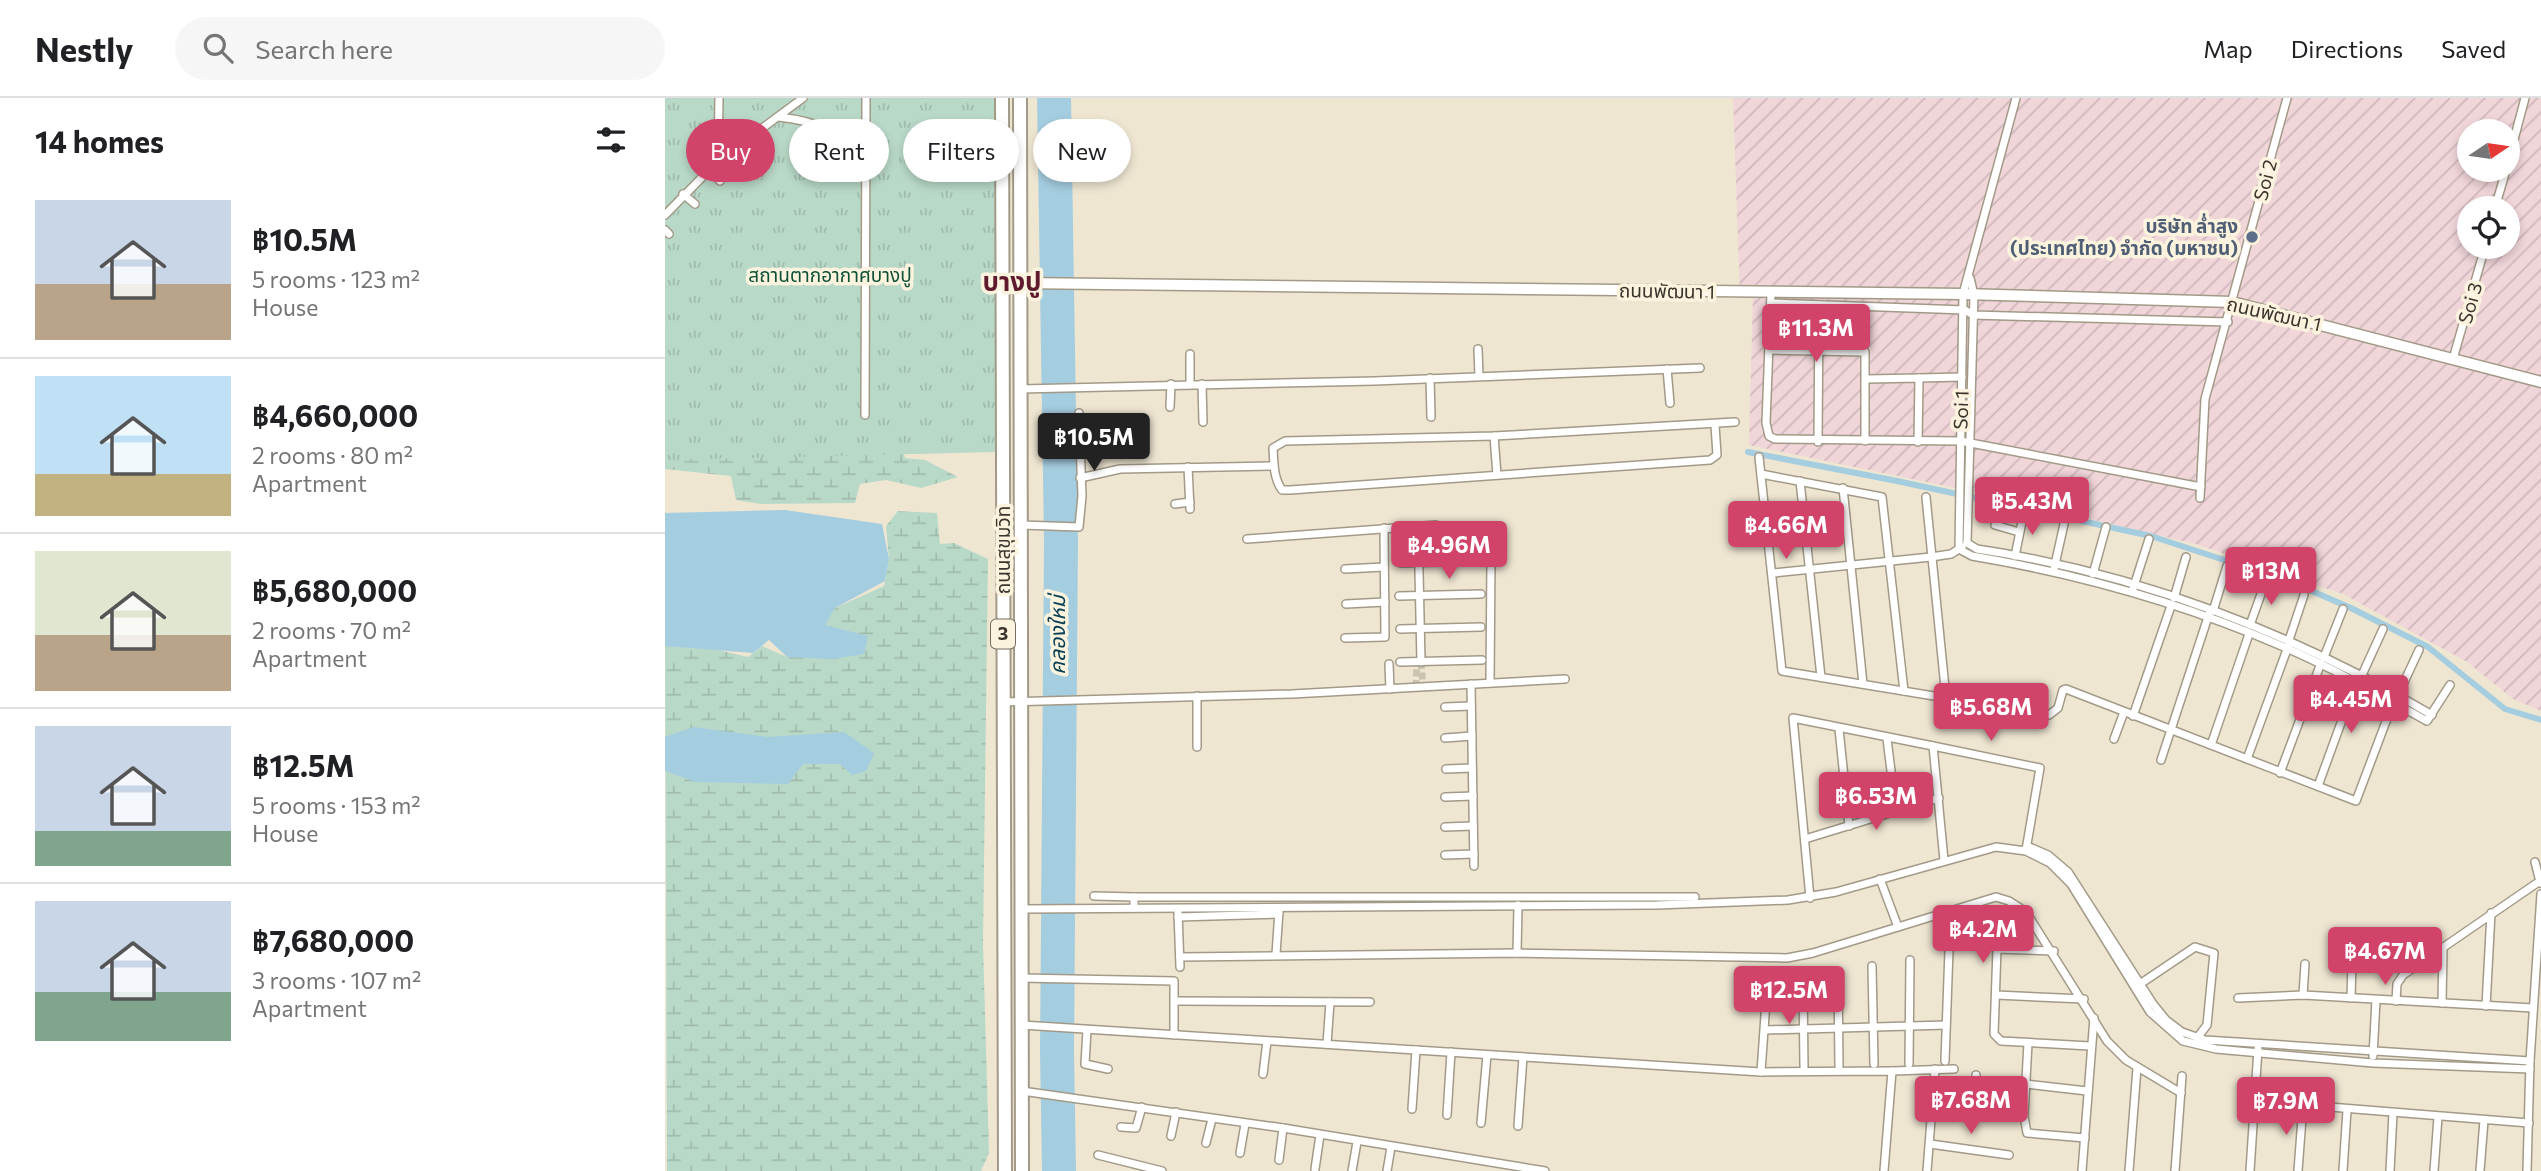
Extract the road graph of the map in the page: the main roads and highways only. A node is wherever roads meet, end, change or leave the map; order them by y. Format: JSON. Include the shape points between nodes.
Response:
{"nodes":[{"id":1,"x":1002,"y":98,"type":"edge"},
{"id":2,"x":1020,"y":98,"type":"edge"},
{"id":3,"x":1027,"y":283,"type":"junction"},
{"id":4,"x":2541,"y":382,"type":"edge"},
{"id":5,"x":1005,"y":1171,"type":"edge"},
{"id":6,"x":1022,"y":1171,"type":"edge"}],
"edges":[{"from":1,"to":5,"type":"highway","name":"ถนนสุขุมวิท","number":"3"},
{"from":2,"to":3,"type":"highway","name":"ถนนสุขุมวิท","number":"3"},
{"from":3,"to":4,"type":"main road","name":"ถนนพัฒนา 1","via":[[2232,302]]},
{"from":3,"to":6,"type":"highway","name":"ถนนสุขุมวิท","number":"3","via":[[1020,389],[1028,701],[1028,978],[1022,1026]]}]}
